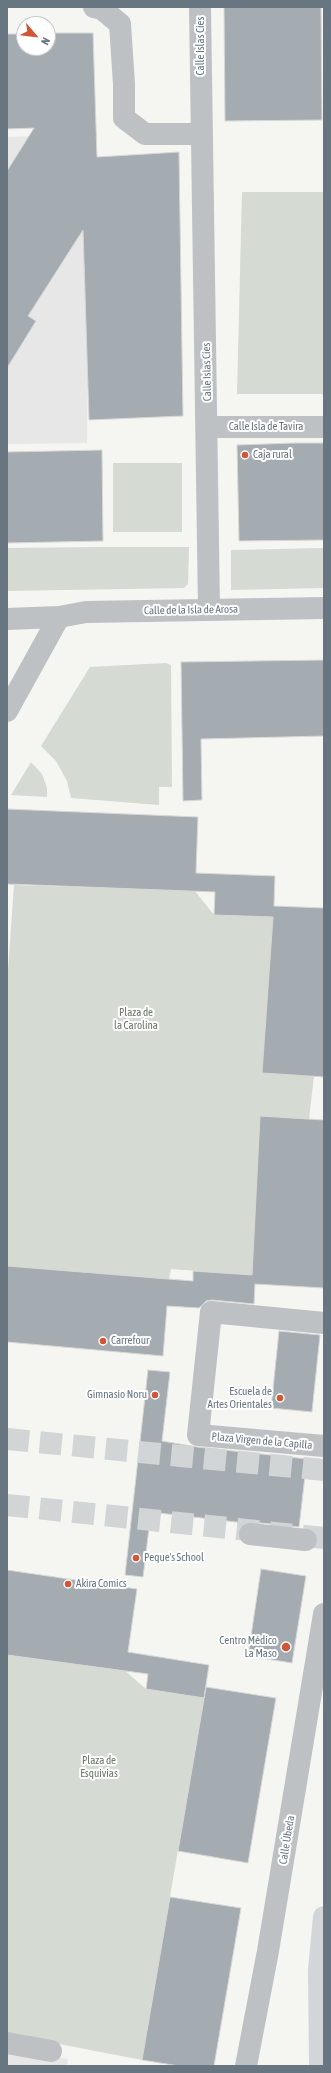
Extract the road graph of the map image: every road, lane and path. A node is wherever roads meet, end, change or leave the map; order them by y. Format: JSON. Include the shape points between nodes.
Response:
{"nodes":[{"id":1,"x":94,"y":7,"type":"edge"},
{"id":2,"x":200,"y":7,"type":"edge"},
{"id":3,"x":120,"y":15,"type":"edge"},
{"id":4,"x":201,"y":134,"type":"junction"},
{"id":5,"x":207,"y":427,"type":"junction"},
{"id":6,"x":324,"y":427,"type":"edge"},
{"id":7,"x":324,"y":608,"type":"edge"},
{"id":8,"x":209,"y":610,"type":"junction"},
{"id":9,"x":59,"y":617,"type":"junction"},
{"id":10,"x":7,"y":619,"type":"edge"},
{"id":11,"x":7,"y":711,"type":"edge"},
{"id":12,"x":324,"y":1323,"type":"edge"},
{"id":13,"x":324,"y":1446,"type":"edge"},
{"id":14,"x":250,"y":1534,"type":"dead end"},
{"id":15,"x":306,"y":1540,"type":"dead end"},
{"id":16,"x":324,"y":1614,"type":"edge"},
{"id":17,"x":324,"y":1917,"type":"edge"},
{"id":18,"x":7,"y":2043,"type":"edge"},
{"id":19,"x":51,"y":2051,"type":"dead end"},
{"id":20,"x":246,"y":2066,"type":"edge"},
{"id":21,"x":320,"y":2066,"type":"edge"}],
"edges":[{"from":1,"to":3,"type":"street"},
{"from":2,"to":4,"type":"street","name":"Calle Islas Cíes"},
{"from":3,"to":4,"type":"street","via":[[124,118],[145,134]]},
{"from":4,"to":5,"type":"street","name":"Calle Islas Cíes"},
{"from":5,"to":6,"type":"street","name":"Calle Isla de Tavira"},
{"from":5,"to":8,"type":"street","name":"Calle Islas Cíes"},
{"from":7,"to":8,"type":"street","name":"Calle de la Isla de Arosa"},
{"from":8,"to":9,"type":"street","name":"Calle de la Isla de Arosa","via":[[86,612]]},
{"from":9,"to":10,"type":"street","name":"Calle de la Isla de Arosa"},
{"from":9,"to":11,"type":"street"},
{"from":12,"to":13,"type":"street","name":"Plaza Virgen de la Capilla","via":[[211,1312],[198,1436]]},
{"from":14,"to":15,"type":"street"},
{"from":16,"to":20,"type":"street","name":"Calle Úbeda","via":[[268,1951]]},
{"from":17,"to":21,"type":"main road","via":[[319,1970]]},
{"from":18,"to":19,"type":"street"}]}
